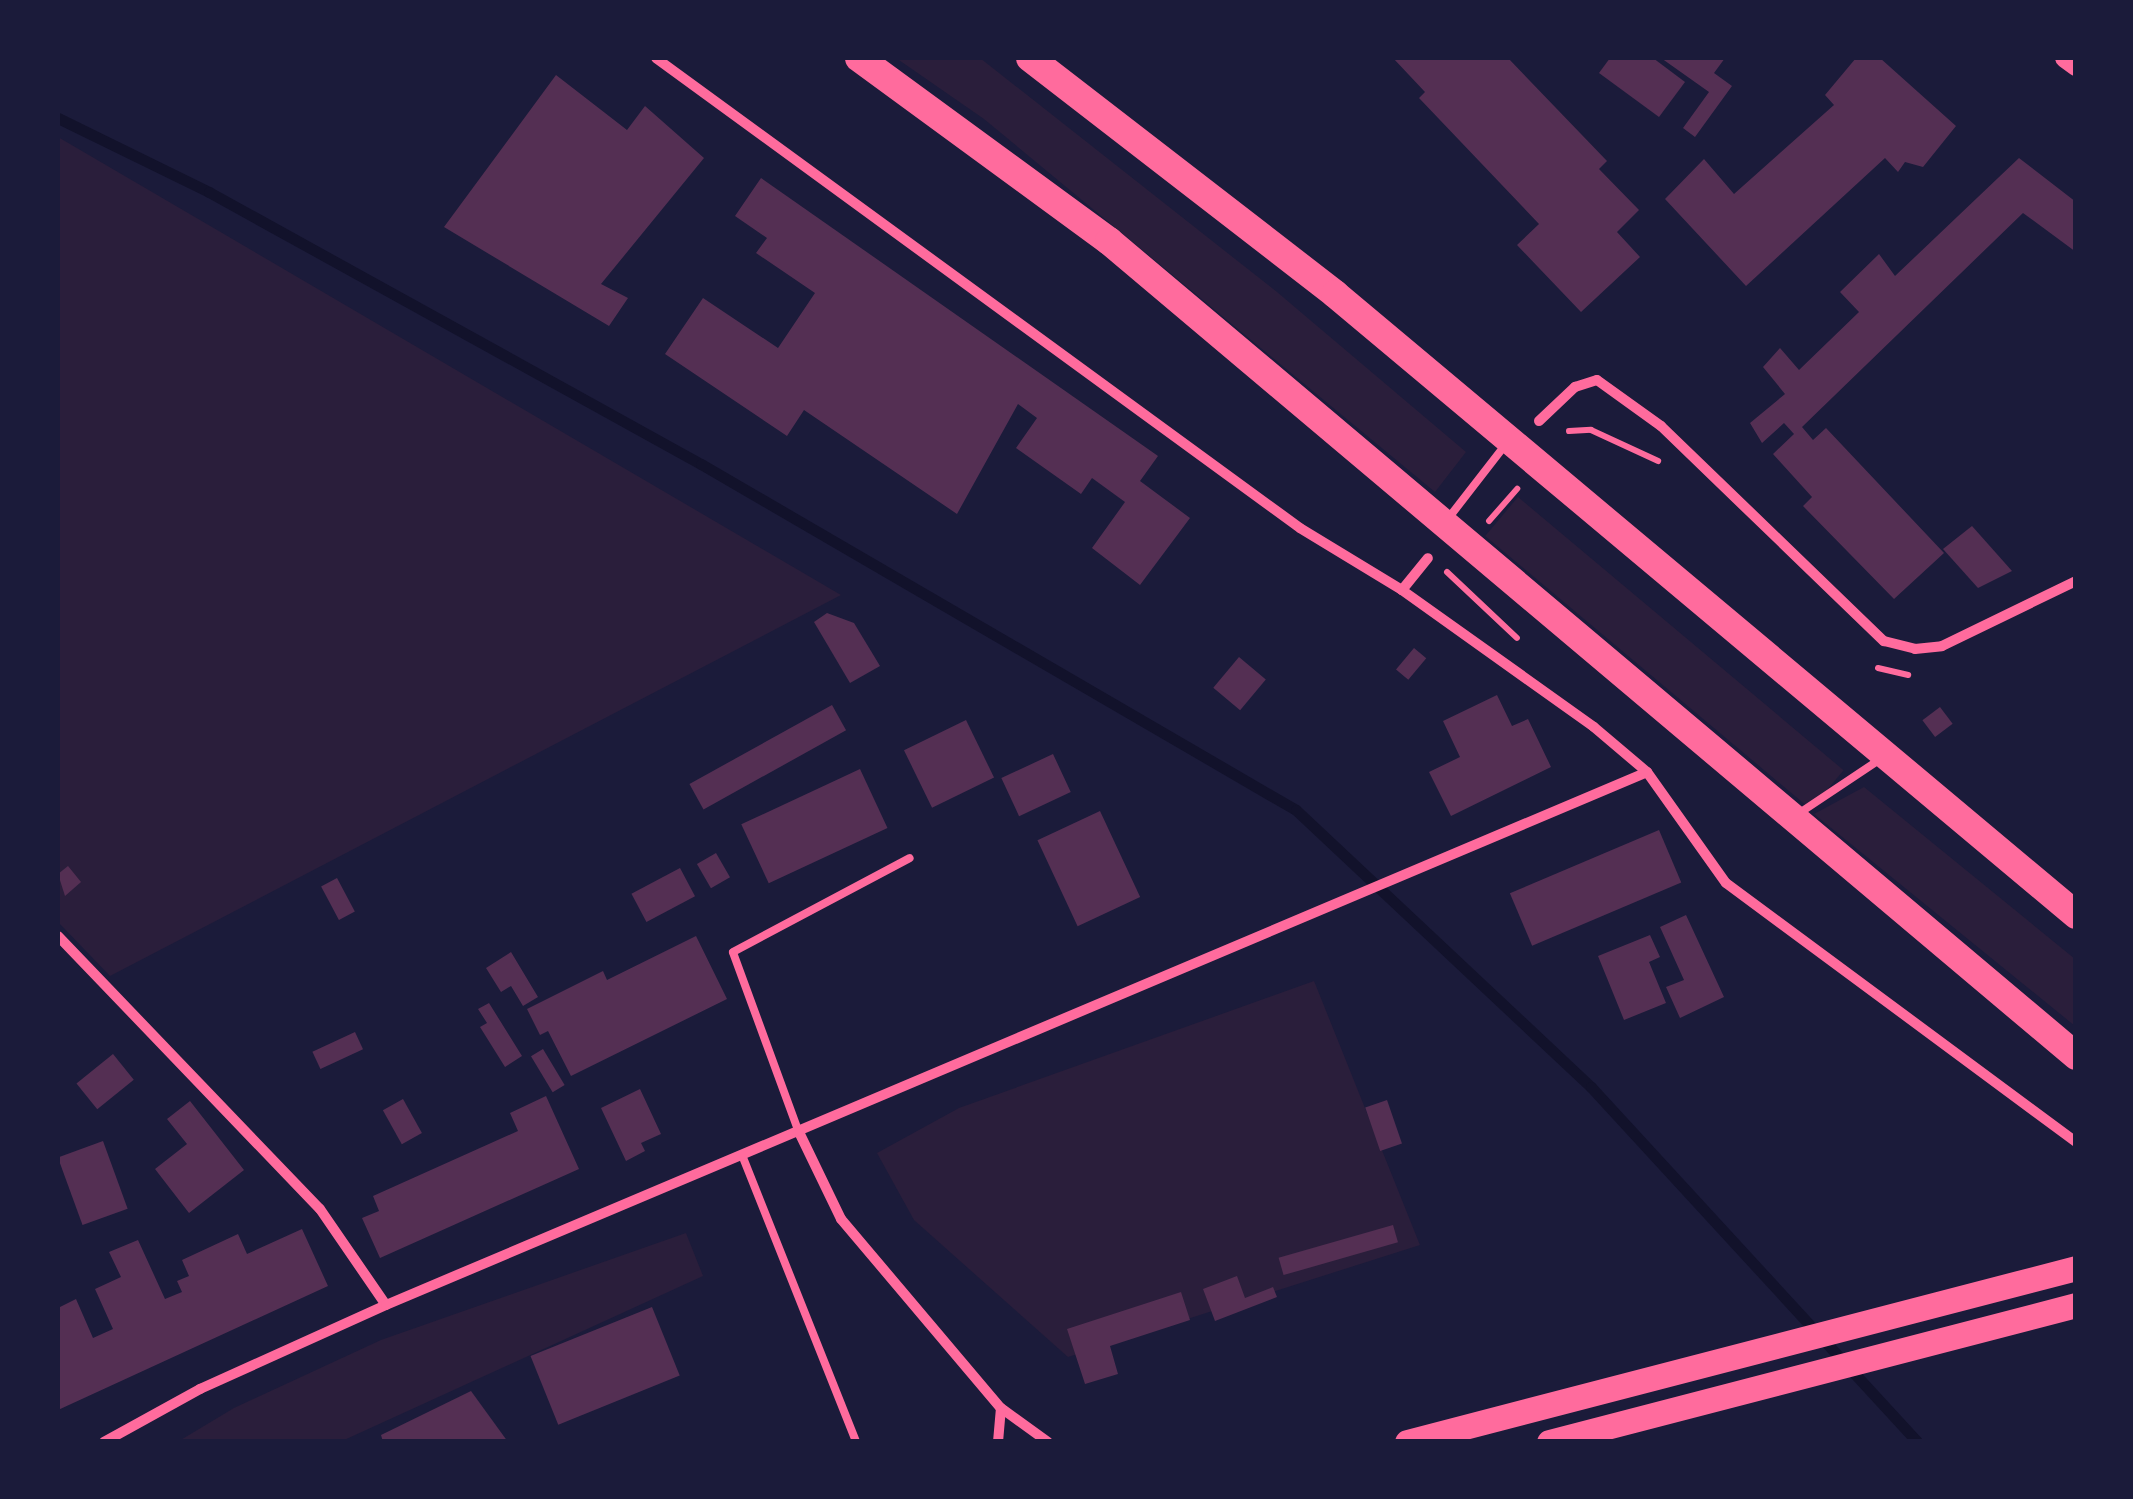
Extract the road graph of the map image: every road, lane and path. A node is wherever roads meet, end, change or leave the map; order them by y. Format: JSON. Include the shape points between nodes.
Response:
{"nodes":[{"id":1,"x":656,"y":58,"type":"edge"},
{"id":2,"x":859,"y":58,"type":"edge"},
{"id":3,"x":1030,"y":58,"type":"edge"},
{"id":4,"x":2065,"y":58,"type":"edge"},
{"id":5,"x":2076,"y":66,"type":"edge"},
{"id":6,"x":1539,"y":421,"type":"dead end"},
{"id":7,"x":1510,"y":440,"type":"junction"},
{"id":8,"x":1558,"y":442,"type":"dead end"},
{"id":9,"x":1672,"y":468,"type":"dead end"},
{"id":10,"x":1521,"y":484,"type":"dead end"},
{"id":11,"x":1444,"y":524,"type":"junction"},
{"id":12,"x":1484,"y":526,"type":"dead end"},
{"id":13,"x":1459,"y":555,"type":"dead end"},
{"id":14,"x":1428,"y":558,"type":"dead end"},
{"id":15,"x":2076,"y":582,"type":"edge"},
{"id":16,"x":1402,"y":590,"type":"junction"},
{"id":17,"x":1525,"y":644,"type":"dead end"},
{"id":18,"x":1872,"y":665,"type":"dead end"},
{"id":19,"x":1926,"y":673,"type":"dead end"},
{"id":20,"x":1886,"y":756,"type":"junction"},
{"id":21,"x":1647,"y":772,"type":"junction"},
{"id":22,"x":1791,"y":819,"type":"junction"},
{"id":23,"x":910,"y":858,"type":"dead end"},
{"id":24,"x":2076,"y":914,"type":"edge"},
{"id":25,"x":58,"y":936,"type":"edge"},
{"id":26,"x":2076,"y":1056,"type":"edge"},
{"id":27,"x":798,"y":1130,"type":"junction"},
{"id":28,"x":2076,"y":1142,"type":"edge"},
{"id":29,"x":742,"y":1154,"type":"junction"},
{"id":30,"x":2076,"y":1268,"type":"edge"},
{"id":31,"x":386,"y":1304,"type":"junction"},
{"id":32,"x":2076,"y":1305,"type":"edge"},
{"id":33,"x":1001,"y":1408,"type":"junction"},
{"id":34,"x":104,"y":1442,"type":"edge"},
{"id":35,"x":856,"y":1442,"type":"edge"},
{"id":36,"x":998,"y":1442,"type":"edge"},
{"id":37,"x":1048,"y":1442,"type":"edge"},
{"id":38,"x":1407,"y":1442,"type":"edge"},
{"id":39,"x":1549,"y":1442,"type":"edge"}],
"edges":[{"from":1,"to":16,"type":"street","via":[[1300,528]]},
{"from":2,"to":11,"type":"highway","via":[[1109,241]]},
{"from":3,"to":7,"type":"highway","via":[[1335,294]]},
{"from":4,"to":5,"type":"main road"},
{"from":6,"to":15,"type":"street","via":[[1575,387],[1597,380],[1661,426],[1884,641],[1914,649],[1942,646]]},
{"from":7,"to":11,"type":"lane"},
{"from":7,"to":20,"type":"highway"},
{"from":8,"to":9,"type":"path","via":[[1571,428],[1591,430]]},
{"from":10,"to":12,"type":"path"},
{"from":11,"to":22,"type":"highway"},
{"from":13,"to":17,"type":"path","via":[[1446,569],[1452,582]]},
{"from":14,"to":16,"type":"street"},
{"from":16,"to":21,"type":"street"},
{"from":18,"to":19,"type":"path","via":[[1895,676]]},
{"from":20,"to":22,"type":"lane"},
{"from":20,"to":24,"type":"highway"},
{"from":21,"to":27,"type":"street"},
{"from":21,"to":28,"type":"street","via":[[1726,883]]},
{"from":22,"to":26,"type":"highway"},
{"from":23,"to":27,"type":"lane","via":[[733,952]]},
{"from":25,"to":31,"type":"street","via":[[320,1209]]},
{"from":27,"to":29,"type":"street"},
{"from":27,"to":33,"type":"street","via":[[841,1219]]},
{"from":29,"to":31,"type":"street"},
{"from":29,"to":35,"type":"lane"},
{"from":30,"to":38,"type":"main road"},
{"from":31,"to":34,"type":"street","via":[[200,1389]]},
{"from":32,"to":39,"type":"main road"},
{"from":33,"to":36,"type":"street"},
{"from":33,"to":37,"type":"street"}]}
